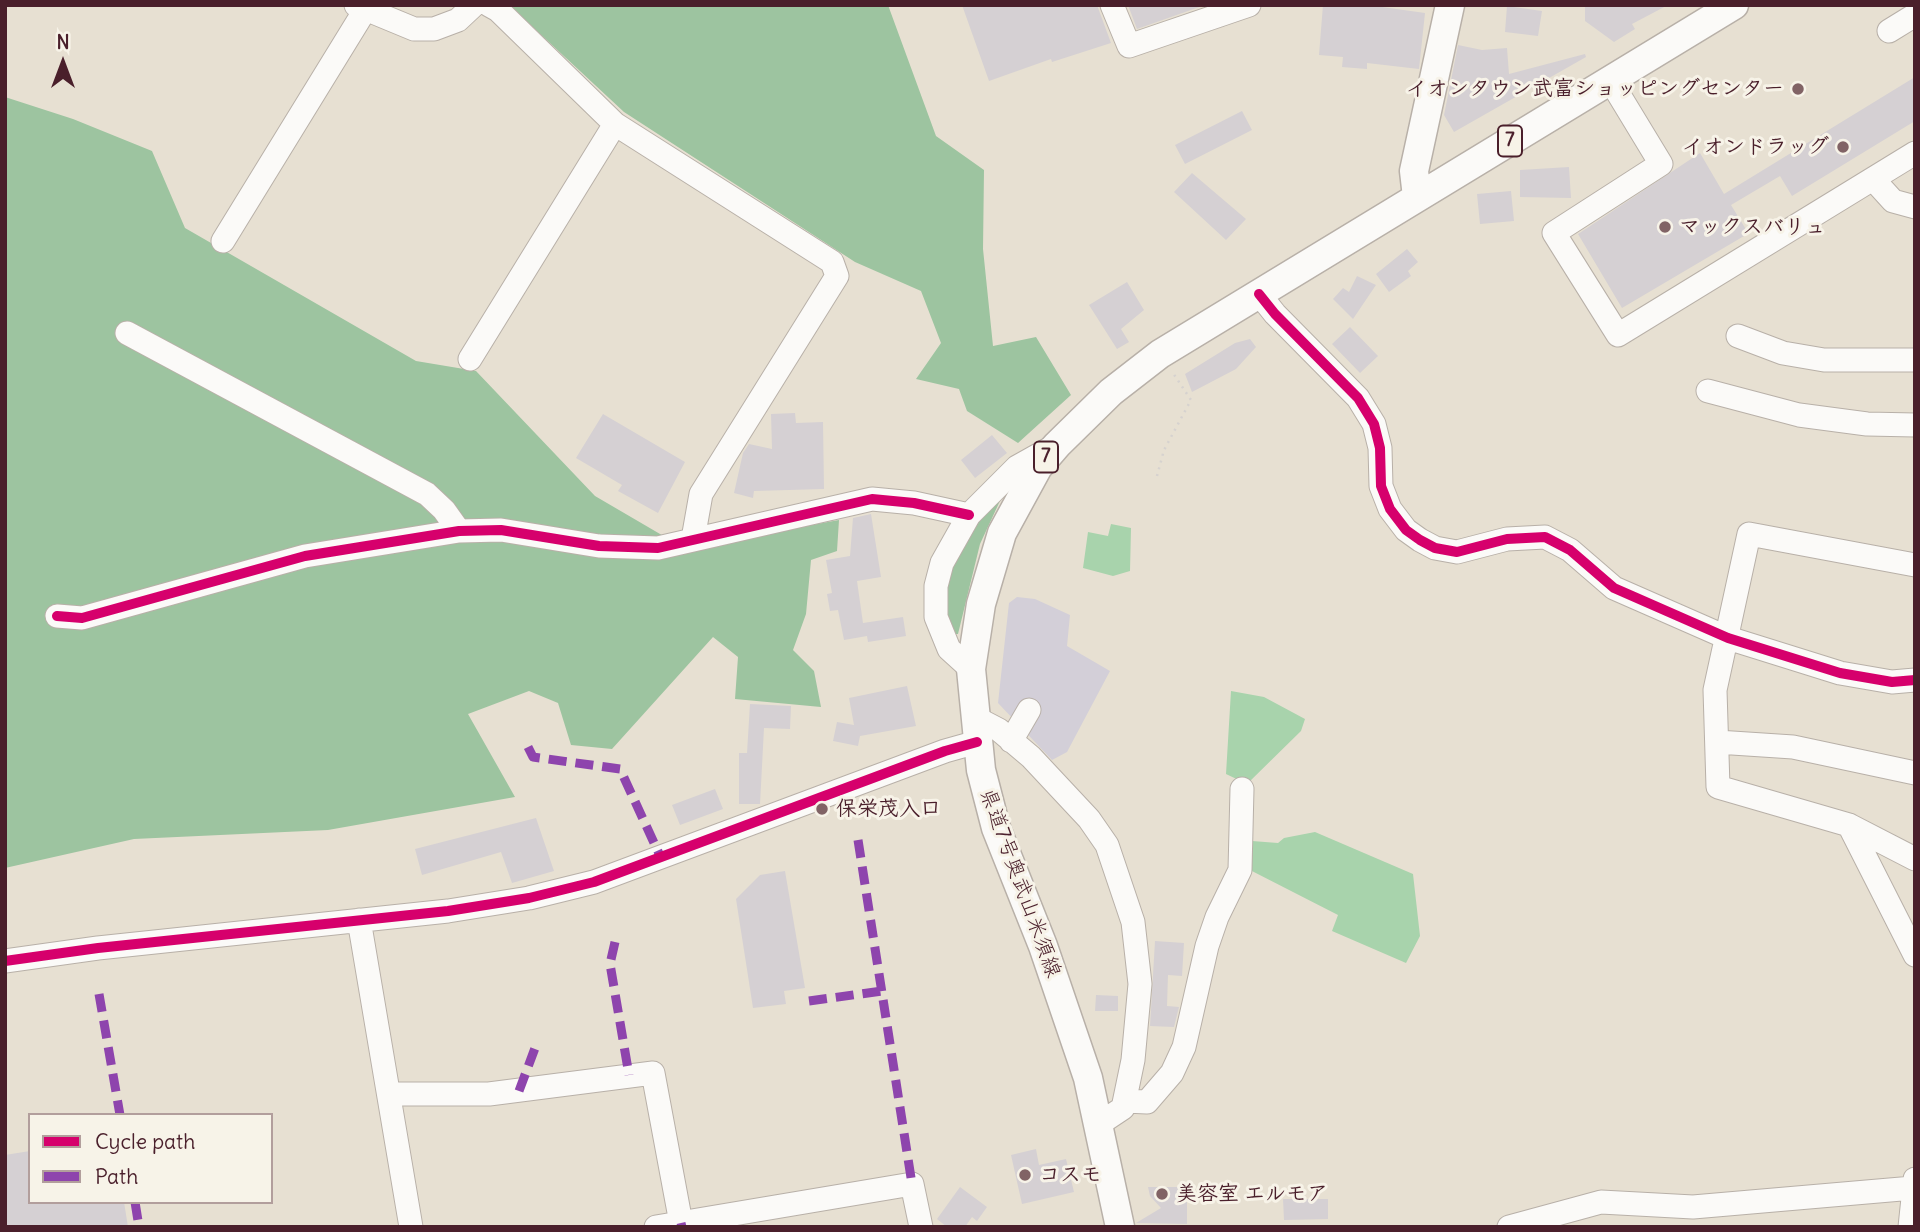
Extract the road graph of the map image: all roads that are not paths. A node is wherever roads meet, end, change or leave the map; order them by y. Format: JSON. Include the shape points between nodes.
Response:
{"nodes":[{"id":1,"x":474,"y":5,"type":"edge"},
{"id":2,"x":489,"y":5,"type":"edge"},
{"id":3,"x":1112,"y":5,"type":"edge"},
{"id":4,"x":1249,"y":5,"type":"edge"},
{"id":5,"x":1450,"y":5,"type":"edge"},
{"id":6,"x":1734,"y":5,"type":"edge"},
{"id":7,"x":361,"y":8,"type":"edge"},
{"id":8,"x":1915,"y":15,"type":"edge"},
{"id":9,"x":1889,"y":31,"type":"dead end"},
{"id":10,"x":1610,"y":80,"type":"junction"},
{"id":11,"x":615,"y":124,"type":"junction"},
{"id":12,"x":1915,"y":153,"type":"edge"},
{"id":13,"x":1873,"y":179,"type":"junction"},
{"id":14,"x":1417,"y":197,"type":"junction"},
{"id":15,"x":1915,"y":207,"type":"edge"},
{"id":16,"x":223,"y":241,"type":"dead end"},
{"id":17,"x":1259,"y":293,"type":"junction"},
{"id":18,"x":127,"y":333,"type":"dead end"},
{"id":19,"x":1738,"y":336,"type":"dead end"},
{"id":20,"x":470,"y":359,"type":"dead end"},
{"id":21,"x":1915,"y":359,"type":"edge"},
{"id":22,"x":1708,"y":391,"type":"dead end"},
{"id":23,"x":1915,"y":425,"type":"edge"},
{"id":24,"x":1057,"y":445,"type":"junction"},
{"id":25,"x":969,"y":515,"type":"junction"},
{"id":26,"x":458,"y":531,"type":"junction"},
{"id":27,"x":693,"y":539,"type":"junction"},
{"id":28,"x":1914,"y":561,"type":"edge"},
{"id":29,"x":57,"y":616,"type":"dead end"},
{"id":30,"x":1728,"y":638,"type":"junction"},
{"id":31,"x":971,"y":669,"type":"junction"},
{"id":32,"x":1915,"y":680,"type":"edge"},
{"id":33,"x":1029,"y":710,"type":"dead end"},
{"id":34,"x":976,"y":730,"type":"junction"},
{"id":35,"x":1011,"y":741,"type":"junction"},
{"id":36,"x":1717,"y":742,"type":"junction"},
{"id":37,"x":1915,"y":772,"type":"edge"},
{"id":38,"x":1242,"y":789,"type":"dead end"},
{"id":39,"x":1849,"y":825,"type":"junction"},
{"id":40,"x":1915,"y":859,"type":"edge"},
{"id":41,"x":359,"y":920,"type":"junction"},
{"id":42,"x":1915,"y":955,"type":"edge"},
{"id":43,"x":5,"y":961,"type":"edge"},
{"id":44,"x":390,"y":1094,"type":"junction"},
{"id":45,"x":1125,"y":1101,"type":"junction"},
{"id":46,"x":1099,"y":1124,"type":"junction"},
{"id":47,"x":1913,"y":1203,"type":"edge"},
{"id":48,"x":681,"y":1223,"type":"junction"},
{"id":49,"x":411,"y":1227,"type":"edge"},
{"id":50,"x":656,"y":1227,"type":"edge"},
{"id":51,"x":921,"y":1227,"type":"edge"},
{"id":52,"x":1121,"y":1227,"type":"edge"},
{"id":53,"x":1508,"y":1227,"type":"edge"}],
"edges":[{"from":1,"to":7,"type":"street","via":[[458,20],[434,29],[414,29]]},
{"from":2,"to":11,"type":"street"},
{"from":3,"to":4,"type":"street","via":[[1129,46]]},
{"from":5,"to":14,"type":"main road","via":[[1414,170]]},
{"from":6,"to":10,"type":"main road","name":"県道7号奥武山米須線","number":"7"},
{"from":7,"to":16,"type":"street"},
{"from":8,"to":9,"type":"street"},
{"from":10,"to":13,"type":"street","via":[[1661,164],[1554,233],[1618,335]]},
{"from":10,"to":14,"type":"main road","name":"県道7号奥武山米須線","number":"7"},
{"from":11,"to":20,"type":"street"},
{"from":11,"to":27,"type":"street","via":[[832,262],[837,276],[701,494]]},
{"from":12,"to":13,"type":"street"},
{"from":13,"to":15,"type":"street","via":[[1893,201]]},
{"from":14,"to":17,"type":"main road","name":"県道7号奥武山米須線","number":"7"},
{"from":17,"to":24,"type":"main road","name":"県道7号奥武山米須線","number":"7","via":[[1160,354],[1101,400]]},
{"from":17,"to":30,"type":"street","via":[[1358,398],[1374,424],[1381,486],[1390,509],[1420,541],[1457,552],[1507,539],[1545,537],[1570,550],[1614,588]]},
{"from":18,"to":26,"type":"street","via":[[427,494]]},
{"from":19,"to":21,"type":"street","via":[[1783,353],[1824,360]]},
{"from":22,"to":23,"type":"street","via":[[1799,415]]},
{"from":24,"to":25,"type":"street","via":[[1017,467]]},
{"from":24,"to":31,"type":"main road","name":"県道7号奥武山米須線","number":"7","via":[[1038,467],[1002,533],[981,604]]},
{"from":25,"to":27,"type":"street","via":[[872,499]]},
{"from":25,"to":31,"type":"street","via":[[942,563],[935,603],[941,636]]},
{"from":26,"to":27,"type":"street","via":[[501,530],[599,546],[658,548]]},
{"from":26,"to":29,"type":"street","via":[[305,556],[82,618]]},
{"from":28,"to":30,"type":"street","via":[[1749,534]]},
{"from":30,"to":32,"type":"street","via":[[1840,673],[1892,682]]},
{"from":30,"to":36,"type":"street","via":[[1716,690]]},
{"from":31,"to":34,"type":"main road","name":"県道7号奥武山米須線","number":"7"},
{"from":33,"to":35,"type":"street"},
{"from":34,"to":35,"type":"street","via":[[999,730]]},
{"from":34,"to":41,"type":"street","via":[[945,751],[594,882],[516,900]]},
{"from":34,"to":46,"type":"main road","name":"県道7号奥武山米須線","number":"7","via":[[996,828],[1047,959]]},
{"from":35,"to":45,"type":"street","via":[[1089,820],[1107,845],[1118,874],[1133,922],[1140,984]]},
{"from":36,"to":37,"type":"street","via":[[1793,747]]},
{"from":36,"to":39,"type":"street","via":[[1718,788]]},
{"from":38,"to":45,"type":"street","via":[[1240,870],[1210,936],[1184,1047],[1156,1094],[1147,1102]]},
{"from":39,"to":40,"type":"street"},
{"from":39,"to":42,"type":"street"},
{"from":41,"to":43,"type":"street"},
{"from":41,"to":44,"type":"street"},
{"from":44,"to":48,"type":"street","via":[[489,1094],[653,1073]]},
{"from":44,"to":49,"type":"street"},
{"from":45,"to":46,"type":"street","via":[[1123,1108]]},
{"from":46,"to":52,"type":"main road","name":"県道7号奥武山米須線","number":"7"},
{"from":47,"to":53,"type":"street","via":[[1693,1207],[1601,1202]]},
{"from":48,"to":50,"type":"street"},
{"from":48,"to":51,"type":"street","via":[[912,1184]]}]}
